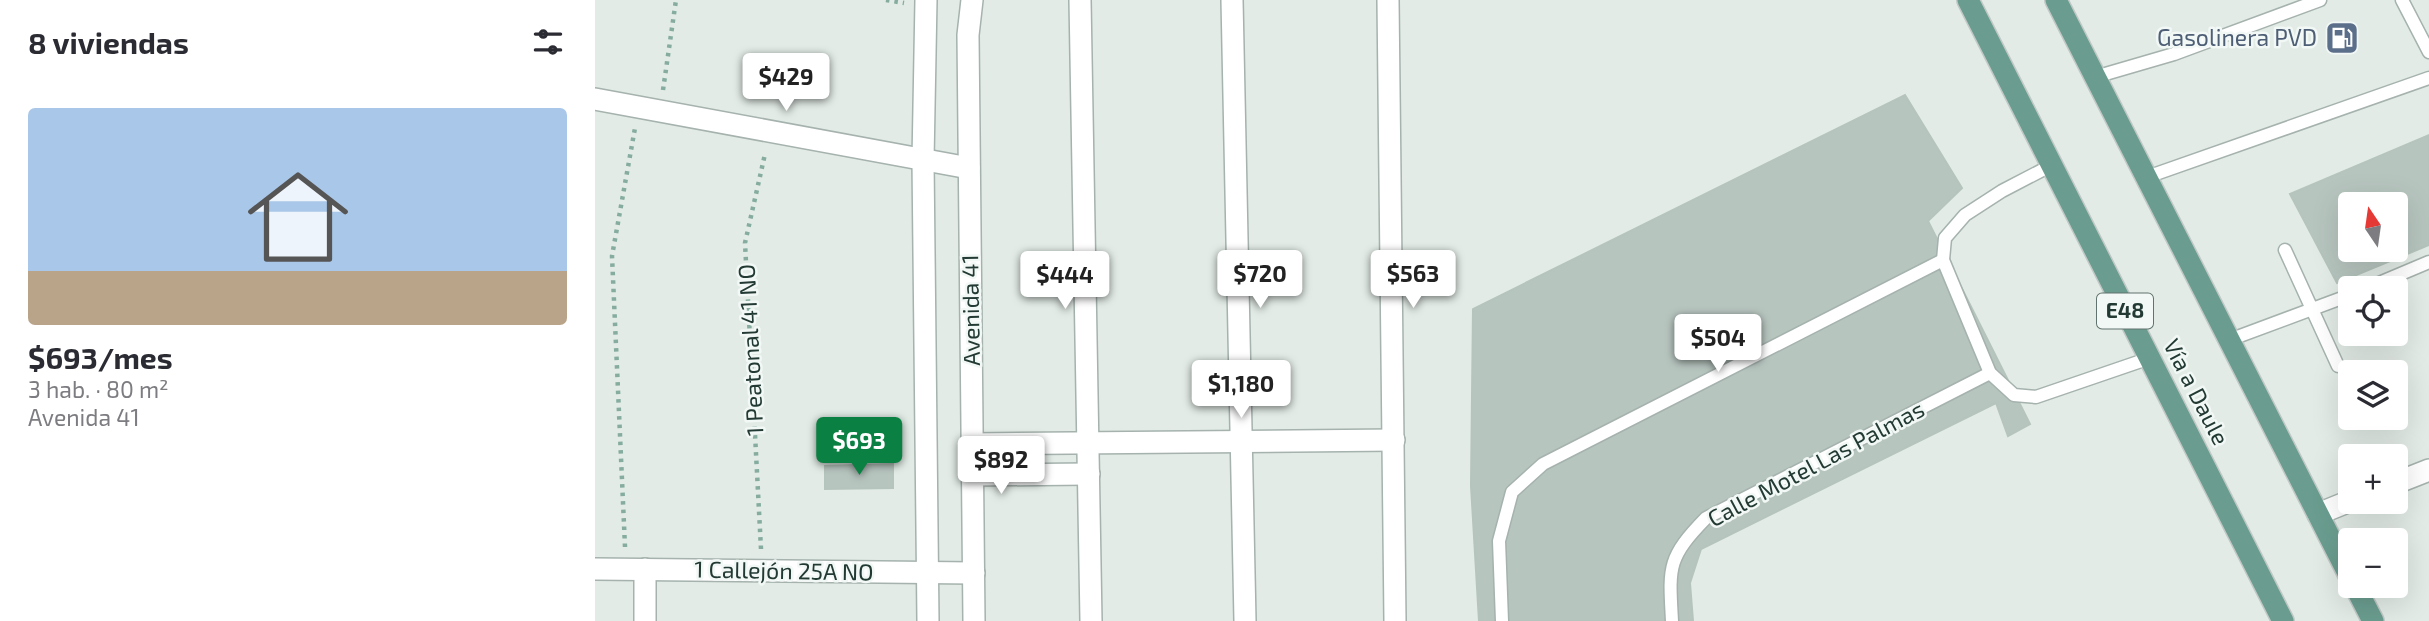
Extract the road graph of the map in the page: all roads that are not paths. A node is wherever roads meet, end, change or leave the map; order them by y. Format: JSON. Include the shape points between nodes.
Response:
{"nodes":[{"id":1,"x":926,"y":0,"type":"edge"},
{"id":2,"x":972,"y":0,"type":"edge"},
{"id":3,"x":1080,"y":0,"type":"edge"},
{"id":4,"x":1232,"y":0,"type":"edge"},
{"id":5,"x":1388,"y":0,"type":"edge"},
{"id":6,"x":1968,"y":0,"type":"edge"},
{"id":7,"x":2056,"y":0,"type":"edge"},
{"id":8,"x":2320,"y":0,"type":"edge"},
{"id":9,"x":2402,"y":0,"type":"edge"},
{"id":10,"x":2429,"y":52,"type":"edge"},
{"id":11,"x":2095,"y":77,"type":"junction"},
{"id":12,"x":2429,"y":78,"type":"edge"},
{"id":13,"x":595,"y":99,"type":"edge"},
{"id":14,"x":923,"y":160,"type":"junction"},
{"id":15,"x":2052,"y":165,"type":"junction"},
{"id":16,"x":969,"y":168,"type":"junction"},
{"id":17,"x":2147,"y":177,"type":"junction"},
{"id":18,"x":2285,"y":250,"type":"dead end"},
{"id":19,"x":1943,"y":260,"type":"junction"},
{"id":20,"x":2429,"y":262,"type":"edge"},
{"id":21,"x":2396,"y":276,"type":"edge"},
{"id":22,"x":2338,"y":300,"type":"edge"},
{"id":23,"x":2314,"y":310,"type":"junction"},
{"id":24,"x":2229,"y":340,"type":"junction"},
{"id":25,"x":2150,"y":358,"type":"junction"},
{"id":26,"x":2338,"y":366,"type":"dead end"},
{"id":27,"x":1990,"y":373,"type":"junction"},
{"id":28,"x":1394,"y":440,"type":"junction"},
{"id":29,"x":1241,"y":441,"type":"junction"},
{"id":30,"x":1088,"y":443,"type":"junction"},
{"id":31,"x":972,"y":444,"type":"junction"},
{"id":32,"x":2429,"y":470,"type":"edge"},
{"id":33,"x":1089,"y":474,"type":"junction"},
{"id":34,"x":973,"y":475,"type":"junction"},
{"id":35,"x":2408,"y":478,"type":"edge"},
{"id":36,"x":2338,"y":506,"type":"edge"},
{"id":37,"x":2318,"y":514,"type":"junction"},
{"id":38,"x":2338,"y":553,"type":"edge"},
{"id":39,"x":595,"y":569,"type":"edge"},
{"id":40,"x":635,"y":569,"type":"junction"},
{"id":41,"x":928,"y":572,"type":"junction"},
{"id":42,"x":974,"y":573,"type":"junction"},
{"id":43,"x":2361,"y":598,"type":"edge"},
{"id":44,"x":645,"y":621,"type":"edge"},
{"id":45,"x":928,"y":621,"type":"edge"},
{"id":46,"x":974,"y":621,"type":"edge"},
{"id":47,"x":1091,"y":621,"type":"edge"},
{"id":48,"x":1245,"y":621,"type":"edge"},
{"id":49,"x":1395,"y":621,"type":"edge"},
{"id":50,"x":1503,"y":621,"type":"edge"},
{"id":51,"x":1672,"y":621,"type":"edge"},
{"id":52,"x":2283,"y":621,"type":"edge"},
{"id":53,"x":2373,"y":621,"type":"edge"}],
"edges":[{"from":1,"to":14,"type":"street","name":"Avenida 41"},
{"from":2,"to":16,"type":"street","name":"Avenida 41"},
{"from":3,"to":30,"type":"street"},
{"from":4,"to":29,"type":"street"},
{"from":5,"to":28,"type":"street"},
{"from":6,"to":15,"type":"main road","name":"Vía a Daule","number":"E48"},
{"from":7,"to":11,"type":"main road"},
{"from":8,"to":11,"type":"lane","via":[[2174,54]]},
{"from":9,"to":10,"type":"lane"},
{"from":11,"to":17,"type":"main road"},
{"from":12,"to":17,"type":"lane"},
{"from":13,"to":14,"type":"street"},
{"from":14,"to":16,"type":"street"},
{"from":14,"to":41,"type":"street","name":"Avenida 41"},
{"from":15,"to":19,"type":"lane","via":[[1965,215],[1945,238]]},
{"from":15,"to":25,"type":"main road","name":"Vía a Daule","number":"E48"},
{"from":16,"to":31,"type":"street","name":"Avenida 41"},
{"from":17,"to":24,"type":"main road"},
{"from":18,"to":23,"type":"lane"},
{"from":19,"to":27,"type":"lane"},
{"from":19,"to":50,"type":"lane","via":[[1543,464],[1512,492],[1502,529]]},
{"from":20,"to":21,"type":"lane"},
{"from":22,"to":23,"type":"lane"},
{"from":23,"to":24,"type":"lane"},
{"from":23,"to":26,"type":"lane"},
{"from":24,"to":37,"type":"main road"},
{"from":25,"to":27,"type":"lane","via":[[2036,397],[2014,395]]},
{"from":25,"to":52,"type":"main road","name":"Vía a Daule","number":"E48"},
{"from":27,"to":51,"type":"lane","name":"Calle Motel Las Palmas","via":[[1706,518],[1680,545],[1669,573]]},
{"from":28,"to":29,"type":"street"},
{"from":28,"to":49,"type":"street"},
{"from":29,"to":30,"type":"street"},
{"from":29,"to":48,"type":"street"},
{"from":30,"to":31,"type":"street"},
{"from":30,"to":33,"type":"street"},
{"from":31,"to":34,"type":"street","name":"Avenida 41"},
{"from":32,"to":35,"type":"street"},
{"from":33,"to":34,"type":"street"},
{"from":33,"to":47,"type":"street"},
{"from":34,"to":42,"type":"street","name":"Avenida 41"},
{"from":36,"to":37,"type":"street"},
{"from":37,"to":38,"type":"main road"},
{"from":39,"to":40,"type":"street","name":"1 Callejón 25A NO"},
{"from":40,"to":41,"type":"street","name":"1 Callejón 25A NO"},
{"from":40,"to":44,"type":"street"},
{"from":41,"to":42,"type":"street","name":"1 Callejón 25A NO"},
{"from":41,"to":45,"type":"street","name":"Avenida 41"},
{"from":42,"to":46,"type":"street","name":"Avenida 41"},
{"from":43,"to":53,"type":"main road"}]}
